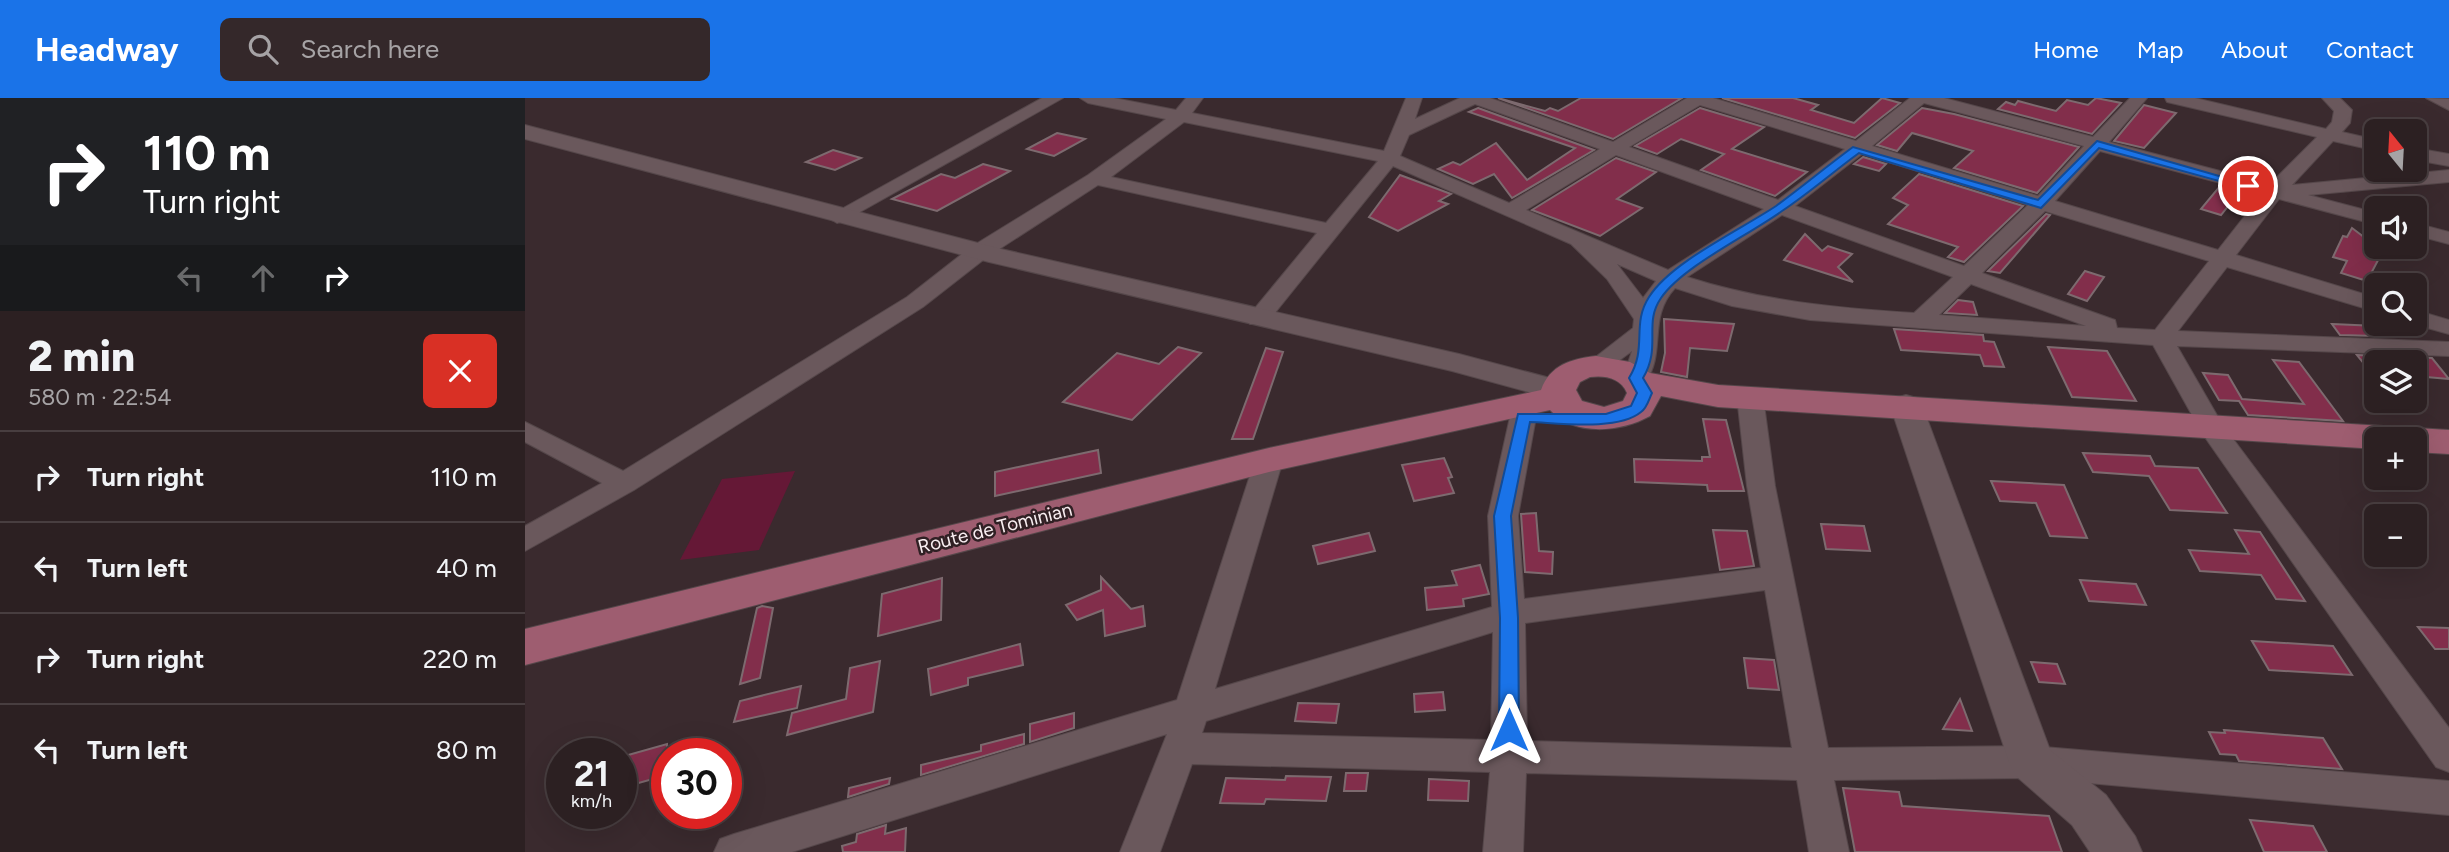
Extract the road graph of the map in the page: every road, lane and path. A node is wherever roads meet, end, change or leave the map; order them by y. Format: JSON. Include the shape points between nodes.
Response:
{"nodes":[{"id":1,"x":1055,"y":98,"type":"edge"},
{"id":2,"x":1088,"y":98,"type":"edge"},
{"id":3,"x":1414,"y":98,"type":"edge"},
{"id":4,"x":1474,"y":98,"type":"edge"},
{"id":5,"x":1697,"y":98,"type":"edge"},
{"id":6,"x":1922,"y":98,"type":"edge"},
{"id":7,"x":2140,"y":98,"type":"edge"},
{"id":8,"x":2173,"y":98,"type":"edge"},
{"id":9,"x":2330,"y":98,"type":"edge"},
{"id":10,"x":2434,"y":98,"type":"edge"},
{"id":11,"x":2449,"y":106,"type":"edge"},
{"id":12,"x":1188,"y":107,"type":"edge"},
{"id":13,"x":525,"y":132,"type":"edge"},
{"id":14,"x":1401,"y":132,"type":"junction"},
{"id":15,"x":2329,"y":135,"type":"junction"},
{"id":16,"x":2364,"y":143,"type":"edge"},
{"id":17,"x":2097,"y":144,"type":"junction"},
{"id":18,"x":1614,"y":148,"type":"junction"},
{"id":19,"x":1857,"y":149,"type":"junction"},
{"id":20,"x":2427,"y":156,"type":"edge"},
{"id":21,"x":1390,"y":158,"type":"junction"},
{"id":22,"x":2449,"y":160,"type":"edge"},
{"id":23,"x":2449,"y":176,"type":"edge"},
{"id":24,"x":1095,"y":179,"type":"junction"},
{"id":25,"x":2273,"y":192,"type":"junction"},
{"id":26,"x":2041,"y":204,"type":"junction"},
{"id":27,"x":1779,"y":208,"type":"junction"},
{"id":28,"x":1511,"y":210,"type":"junction"},
{"id":29,"x":2364,"y":216,"type":"edge"},
{"id":30,"x":837,"y":217,"type":"junction"},
{"id":31,"x":1331,"y":230,"type":"junction"},
{"id":32,"x":2427,"y":232,"type":"edge"},
{"id":33,"x":2449,"y":238,"type":"edge"},
{"id":34,"x":1578,"y":240,"type":"junction"},
{"id":35,"x":979,"y":252,"type":"junction"},
{"id":36,"x":2225,"y":259,"type":"junction"},
{"id":37,"x":1971,"y":274,"type":"junction"},
{"id":38,"x":1671,"y":279,"type":"junction"},
{"id":39,"x":2364,"y":301,"type":"edge"},
{"id":40,"x":1258,"y":319,"type":"junction"},
{"id":41,"x":1920,"y":321,"type":"junction"},
{"id":42,"x":2427,"y":321,"type":"edge"},
{"id":43,"x":1644,"y":324,"type":"junction"},
{"id":44,"x":2449,"y":327,"type":"edge"},
{"id":45,"x":2150,"y":337,"type":"junction"},
{"id":46,"x":2449,"y":349,"type":"edge"},
{"id":47,"x":1573,"y":389,"type":"junction"},
{"id":48,"x":1635,"y":391,"type":"junction"},
{"id":49,"x":1734,"y":397,"type":"junction"},
{"id":50,"x":1906,"y":405,"type":"junction"},
{"id":51,"x":1523,"y":417,"type":"junction"},
{"id":52,"x":1467,"y":419,"type":"junction"},
{"id":53,"x":2211,"y":427,"type":"junction"},
{"id":54,"x":525,"y":431,"type":"edge"},
{"id":55,"x":2364,"y":437,"type":"edge"},
{"id":56,"x":2427,"y":441,"type":"edge"},
{"id":57,"x":2449,"y":442,"type":"edge"},
{"id":58,"x":1269,"y":460,"type":"junction"},
{"id":59,"x":624,"y":483,"type":"junction"},
{"id":60,"x":525,"y":540,"type":"edge"},
{"id":61,"x":1777,"y":577,"type":"junction"},
{"id":62,"x":1509,"y":618,"type":"junction"},
{"id":63,"x":525,"y":647,"type":"edge"},
{"id":64,"x":1191,"y":711,"type":"junction"},
{"id":65,"x":1180,"y":748,"type":"junction"},
{"id":66,"x":2449,"y":756,"type":"edge"},
{"id":67,"x":1509,"y":758,"type":"junction"},
{"id":68,"x":2032,"y":762,"type":"junction"},
{"id":69,"x":1811,"y":764,"type":"junction"},
{"id":70,"x":2449,"y":798,"type":"edge"},
{"id":71,"x":734,"y":852,"type":"edge"},
{"id":72,"x":1140,"y":852,"type":"edge"},
{"id":73,"x":1503,"y":852,"type":"edge"},
{"id":74,"x":1829,"y":852,"type":"edge"},
{"id":75,"x":2118,"y":852,"type":"edge"}],
"edges":[{"from":1,"to":30,"type":"street"},
{"from":2,"to":12,"type":"street"},
{"from":3,"to":14,"type":"street"},
{"from":4,"to":14,"type":"street"},
{"from":4,"to":18,"type":"street"},
{"from":5,"to":18,"type":"street"},
{"from":5,"to":19,"type":"street"},
{"from":6,"to":17,"type":"street"},
{"from":6,"to":19,"type":"street"},
{"from":7,"to":17,"type":"street"},
{"from":8,"to":15,"type":"street"},
{"from":9,"to":15,"type":"street","via":[[2343,110],[2341,123]]},
{"from":10,"to":11,"type":"street"},
{"from":12,"to":21,"type":"street"},
{"from":12,"to":24,"type":"street"},
{"from":13,"to":30,"type":"street"},
{"from":14,"to":21,"type":"street"},
{"from":15,"to":16,"type":"street"},
{"from":15,"to":25,"type":"street"},
{"from":17,"to":25,"type":"street"},
{"from":17,"to":26,"type":"street"},
{"from":18,"to":27,"type":"street"},
{"from":18,"to":28,"type":"street"},
{"from":19,"to":26,"type":"street"},
{"from":19,"to":27,"type":"street"},
{"from":20,"to":22,"type":"street"},
{"from":21,"to":28,"type":"street"},
{"from":21,"to":31,"type":"street"},
{"from":23,"to":25,"type":"street"},
{"from":24,"to":31,"type":"street"},
{"from":24,"to":35,"type":"street"},
{"from":25,"to":29,"type":"street"},
{"from":25,"to":36,"type":"street"},
{"from":26,"to":36,"type":"street"},
{"from":26,"to":37,"type":"street"},
{"from":27,"to":37,"type":"street"},
{"from":27,"to":38,"type":"street"},
{"from":28,"to":34,"type":"street"},
{"from":30,"to":35,"type":"street"},
{"from":31,"to":40,"type":"street"},
{"from":32,"to":33,"type":"street"},
{"from":34,"to":38,"type":"street"},
{"from":34,"to":43,"type":"street","via":[[1615,274]]},
{"from":35,"to":40,"type":"street"},
{"from":35,"to":59,"type":"street","via":[[915,302]]},
{"from":36,"to":39,"type":"street"},
{"from":36,"to":45,"type":"street"},
{"from":37,"to":41,"type":"street"},
{"from":37,"to":45,"type":"street"},
{"from":38,"to":41,"type":"street","via":[[1733,299],[1810,313]]},
{"from":38,"to":43,"type":"street","via":[[1655,297]]},
{"from":40,"to":47,"type":"street"},
{"from":41,"to":45,"type":"street"},
{"from":42,"to":44,"type":"street"},
{"from":43,"to":47,"type":"street"},
{"from":43,"to":48,"type":"street","via":[[1647,349]]},
{"from":45,"to":46,"type":"street"},
{"from":45,"to":53,"type":"street"},
{"from":47,"to":48,"type":"main road","via":[[1623,370]]},
{"from":47,"to":48,"type":"main road","via":[[1606,419]]},
{"from":47,"to":51,"type":"main road"},
{"from":47,"to":52,"type":"main road"},
{"from":48,"to":49,"type":"main road","via":[[1669,402]]},
{"from":49,"to":50,"type":"main road"},
{"from":49,"to":61,"type":"street","via":[[1761,486]]},
{"from":50,"to":53,"type":"main road"},
{"from":50,"to":68,"type":"street"},
{"from":51,"to":52,"type":"main road"},
{"from":51,"to":62,"type":"street","via":[[1503,516]]},
{"from":52,"to":58,"type":"main road","name":"Route de Tominian"},
{"from":53,"to":55,"type":"main road"},
{"from":53,"to":66,"type":"street"},
{"from":54,"to":59,"type":"street"},
{"from":56,"to":57,"type":"main road"},
{"from":58,"to":63,"type":"main road","name":"Route de Tominian"},
{"from":58,"to":64,"type":"street"},
{"from":59,"to":60,"type":"street"},
{"from":61,"to":62,"type":"street","via":[[1529,610]]},
{"from":61,"to":69,"type":"street"},
{"from":62,"to":64,"type":"street","via":[[1454,630]]},
{"from":62,"to":67,"type":"street"},
{"from":64,"to":65,"type":"street"},
{"from":64,"to":71,"type":"street"},
{"from":65,"to":67,"type":"street"},
{"from":65,"to":72,"type":"street"},
{"from":67,"to":69,"type":"street"},
{"from":67,"to":73,"type":"street"},
{"from":68,"to":69,"type":"street"},
{"from":68,"to":70,"type":"street"},
{"from":68,"to":75,"type":"street","via":[[2089,810]]},
{"from":69,"to":74,"type":"street"}]}
